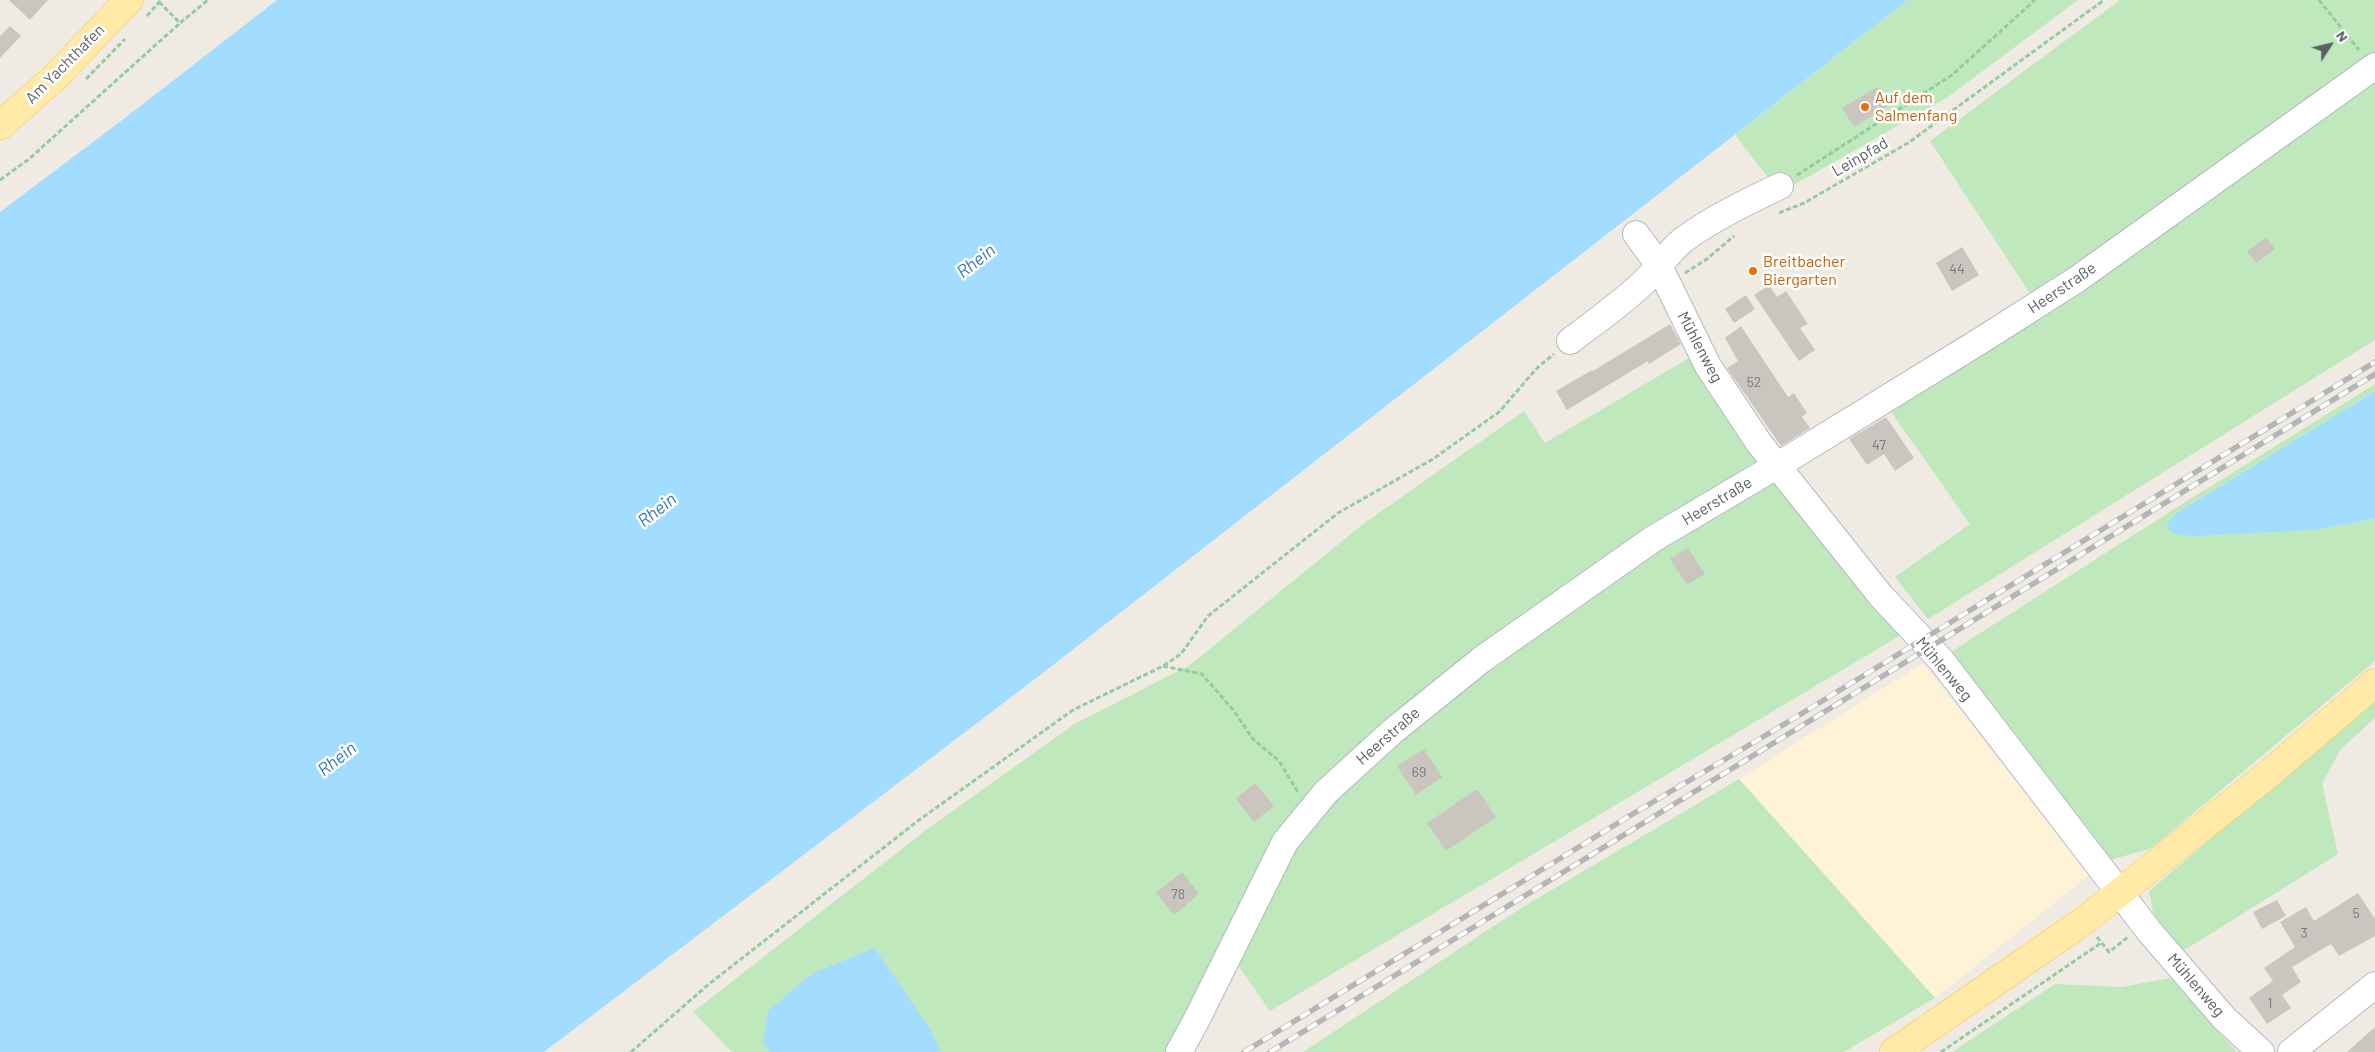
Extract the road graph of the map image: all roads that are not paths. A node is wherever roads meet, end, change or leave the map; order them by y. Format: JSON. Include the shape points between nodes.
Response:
{"nodes":[{"id":1,"x":129,"y":0,"type":"edge"},
{"id":2,"x":2374,"y":67,"type":"edge"},
{"id":3,"x":0,"y":126,"type":"edge"},
{"id":4,"x":1780,"y":186,"type":"road end"},
{"id":5,"x":1636,"y":234,"type":"dead end"},
{"id":6,"x":1663,"y":274,"type":"junction"},
{"id":7,"x":1570,"y":341,"type":"road end"},
{"id":8,"x":1778,"y":465,"type":"junction"},
{"id":9,"x":2375,"y":684,"type":"edge"},
{"id":10,"x":2120,"y":892,"type":"junction"},
{"id":11,"x":2375,"y":985,"type":"edge"},
{"id":12,"x":1179,"y":1052,"type":"edge"},
{"id":13,"x":1894,"y":1052,"type":"edge"},
{"id":14,"x":2260,"y":1052,"type":"edge"},
{"id":15,"x":2291,"y":1052,"type":"edge"}],
"edges":[{"from":1,"to":3,"type":"main road","name":"Am Yachthafen","via":[[54,78]]},
{"from":2,"to":8,"type":"street","name":"Heerstraße","via":[[2076,280]]},
{"from":4,"to":6,"type":"street","via":[[1728,211],[1683,241]]},
{"from":5,"to":6,"type":"street","name":"Mühlenweg"},
{"from":6,"to":7,"type":"street","via":[[1647,280]]},
{"from":6,"to":8,"type":"street","name":"Mühlenweg","via":[[1708,366]]},
{"from":8,"to":10,"type":"street","name":"Mühlenweg","via":[[1882,596],[1941,660]]},
{"from":8,"to":12,"type":"street","name":"Heerstraße","via":[[1653,539],[1481,660],[1393,730],[1312,808],[1285,842]]},
{"from":9,"to":10,"type":"main road","via":[[2265,777]]},
{"from":10,"to":13,"type":"main road","via":[[2085,920]]},
{"from":10,"to":14,"type":"street","name":"Mühlenweg","via":[[2224,1018]]},
{"from":11,"to":15,"type":"street"}]}
